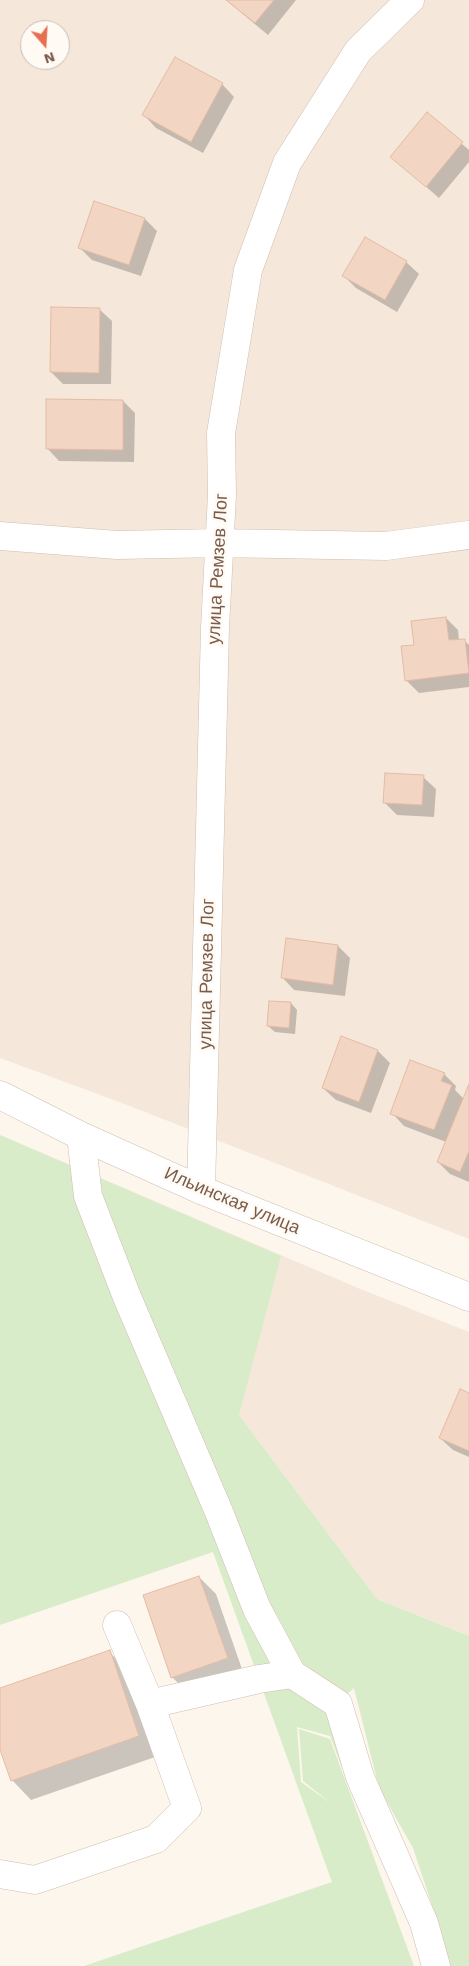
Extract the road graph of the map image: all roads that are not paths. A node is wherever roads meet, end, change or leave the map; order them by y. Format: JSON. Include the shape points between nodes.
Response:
{"nodes":[{"id":1,"x":410,"y":0,"type":"edge"},
{"id":2,"x":469,"y":535,"type":"edge"},
{"id":3,"x":0,"y":536,"type":"edge"},
{"id":4,"x":218,"y":543,"type":"junction"},
{"id":5,"x":0,"y":1095,"type":"edge"},
{"id":6,"x":81,"y":1136,"type":"junction"},
{"id":7,"x":202,"y":1190,"type":"junction"},
{"id":8,"x":469,"y":1297,"type":"edge"},
{"id":9,"x":117,"y":1625,"type":"dead end"},
{"id":10,"x":292,"y":1674,"type":"junction"},
{"id":11,"x":150,"y":1704,"type":"junction"},
{"id":12,"x":0,"y":1874,"type":"edge"},
{"id":13,"x":436,"y":1966,"type":"edge"}],
"edges":[{"from":1,"to":4,"type":"street","name":"улица Ремзев Лог","via":[[358,51],[287,164],[248,270],[221,434],[222,494]]},
{"from":2,"to":4,"type":"street","via":[[386,546]]},
{"from":3,"to":4,"type":"street","via":[[117,546]]},
{"from":4,"to":7,"type":"street","name":"улица Ремзев Лог"},
{"from":5,"to":6,"type":"street","name":"Ильинская улица"},
{"from":6,"to":7,"type":"street","name":"Ильинская улица"},
{"from":6,"to":10,"type":"street","via":[[88,1196],[127,1297],[257,1609]]},
{"from":7,"to":8,"type":"street","name":"Ильинская улица"},
{"from":9,"to":11,"type":"street"},
{"from":10,"to":11,"type":"street","via":[[259,1678]]},
{"from":10,"to":13,"type":"street","via":[[338,1704],[360,1777],[424,1923]]},
{"from":11,"to":12,"type":"street","via":[[187,1808],[156,1838],[35,1880]]}]}
